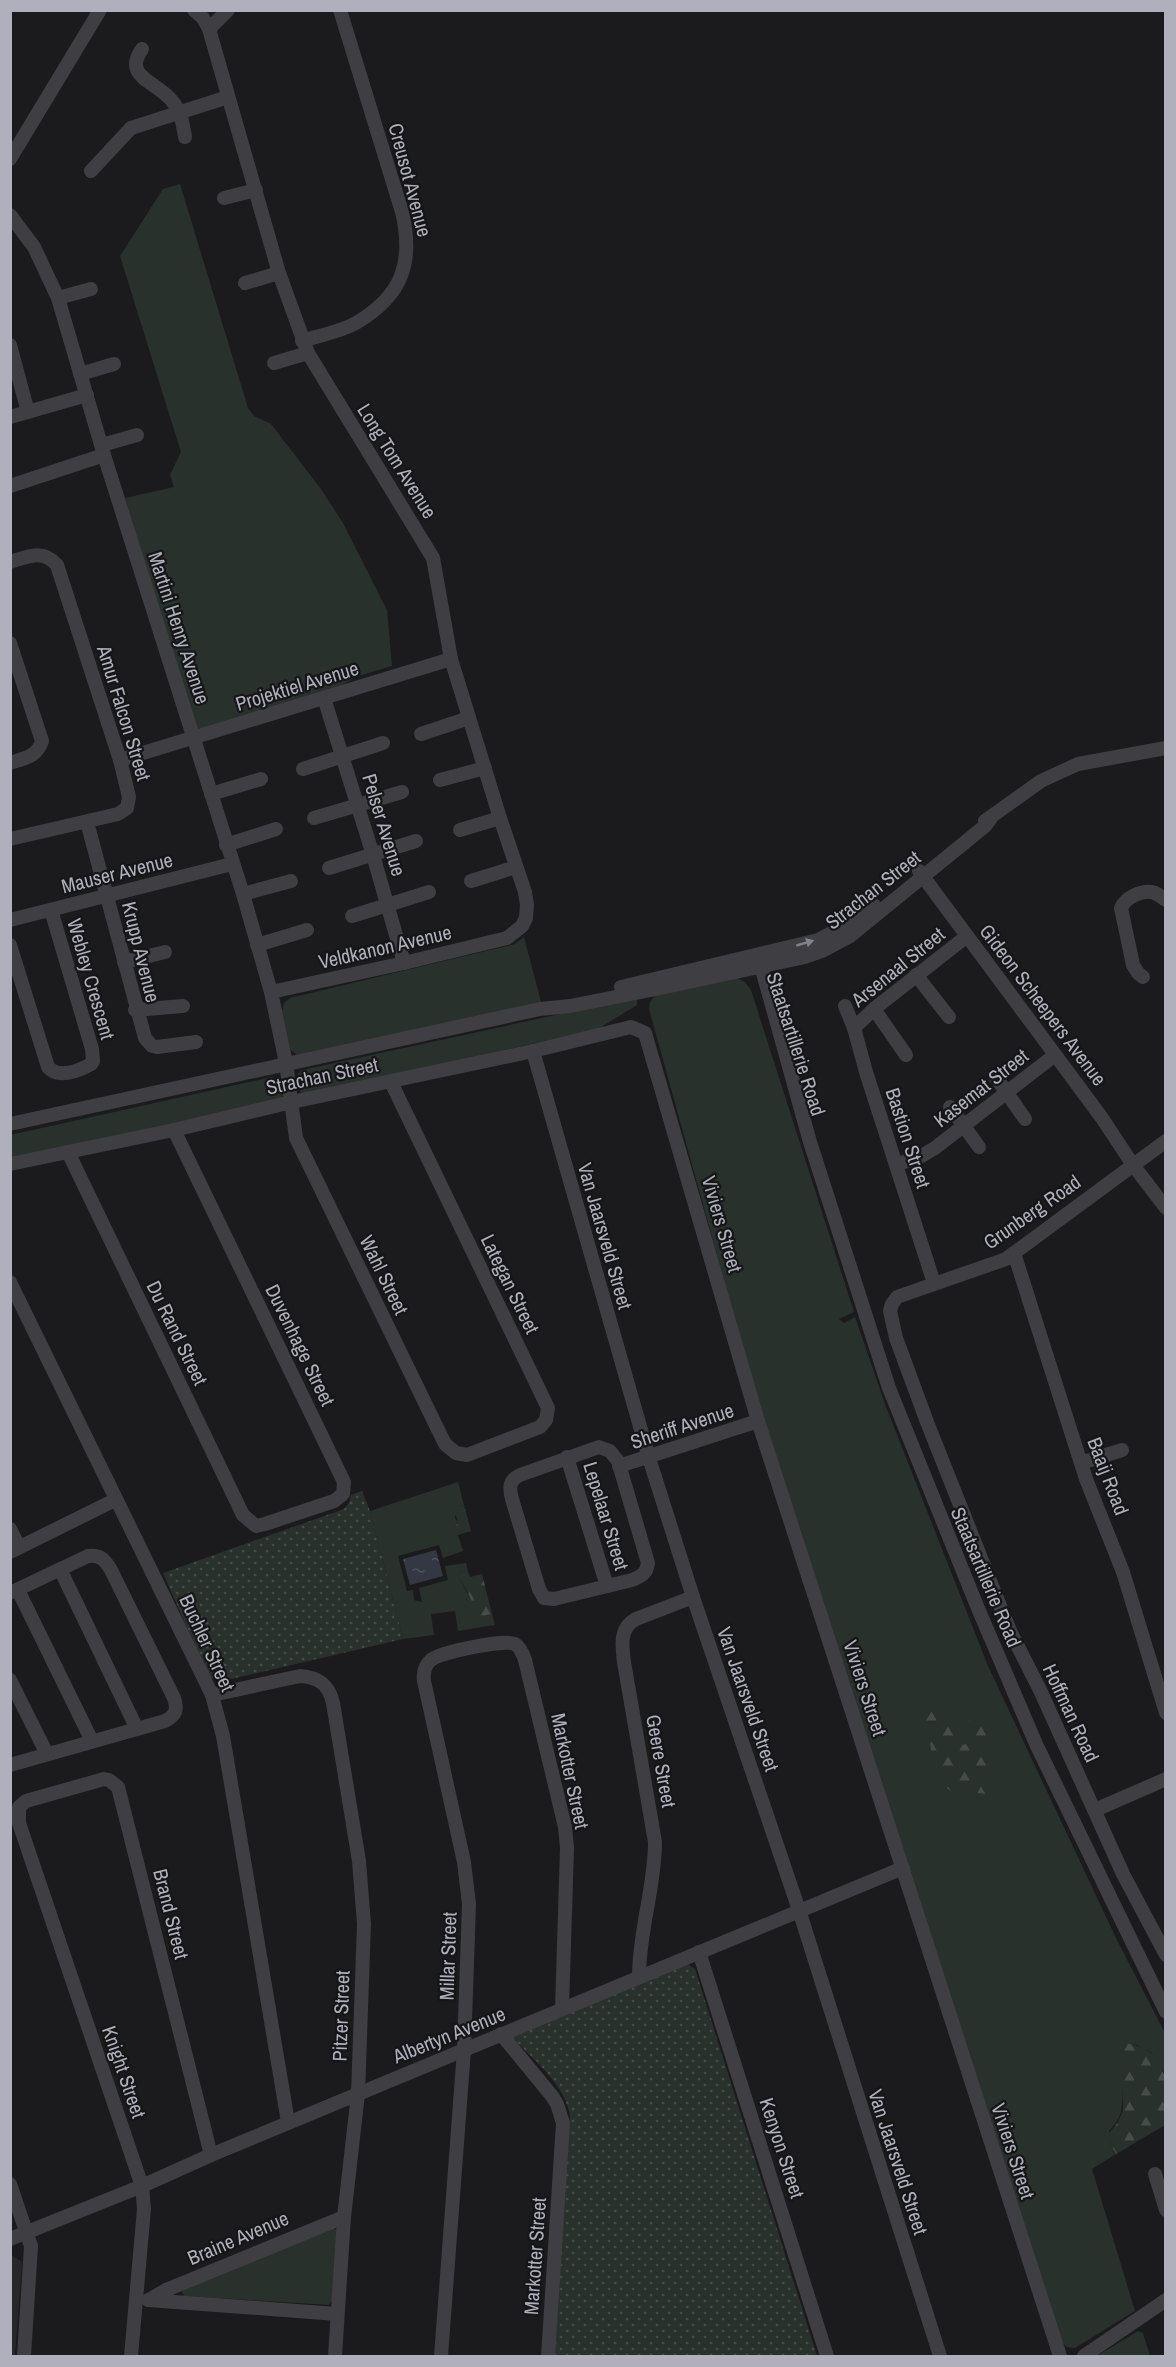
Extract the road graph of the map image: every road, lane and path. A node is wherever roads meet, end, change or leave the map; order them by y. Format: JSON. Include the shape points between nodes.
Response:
{"nodes":[{"id":1,"x":100,"y":10,"type":"edge"},
{"id":2,"x":194,"y":10,"type":"edge"},
{"id":3,"x":228,"y":10,"type":"edge"},
{"id":4,"x":340,"y":10,"type":"edge"},
{"id":5,"x":209,"y":29,"type":"junction"},
{"id":6,"x":142,"y":49,"type":"dead end"},
{"id":7,"x":228,"y":97,"type":"junction"},
{"id":8,"x":179,"y":112,"type":"junction"},
{"id":9,"x":185,"y":136,"type":"dead end"},
{"id":10,"x":10,"y":159,"type":"edge"},
{"id":11,"x":91,"y":171,"type":"dead end"},
{"id":12,"x":256,"y":190,"type":"junction"},
{"id":13,"x":224,"y":198,"type":"dead end"},
{"id":14,"x":10,"y":214,"type":"edge"},
{"id":15,"x":279,"y":273,"type":"junction"},
{"id":16,"x":245,"y":283,"type":"dead end"},
{"id":17,"x":92,"y":289,"type":"dead end"},
{"id":18,"x":58,"y":298,"type":"junction"},
{"id":19,"x":10,"y":345,"type":"edge"},
{"id":20,"x":305,"y":347,"type":"junction"},
{"id":21,"x":274,"y":363,"type":"dead end"},
{"id":22,"x":114,"y":364,"type":"dead end"},
{"id":23,"x":80,"y":374,"type":"junction"},
{"id":24,"x":87,"y":395,"type":"junction"},
{"id":25,"x":28,"y":412,"type":"junction"},
{"id":26,"x":10,"y":417,"type":"edge"},
{"id":27,"x":137,"y":435,"type":"dead end"},
{"id":28,"x":103,"y":450,"type":"junction"},
{"id":29,"x":10,"y":486,"type":"edge"},
{"id":30,"x":10,"y":562,"type":"edge"},
{"id":31,"x":10,"y":643,"type":"edge"},
{"id":32,"x":451,"y":659,"type":"junction"},
{"id":33,"x":324,"y":699,"type":"junction"},
{"id":34,"x":469,"y":718,"type":"junction"},
{"id":35,"x":421,"y":735,"type":"dead end"},
{"id":36,"x":194,"y":737,"type":"junction"},
{"id":37,"x":383,"y":743,"type":"dead end"},
{"id":38,"x":1166,"y":748,"type":"edge"},
{"id":39,"x":342,"y":756,"type":"junction"},
{"id":40,"x":120,"y":760,"type":"junction"},
{"id":41,"x":10,"y":763,"type":"edge"},
{"id":42,"x":485,"y":768,"type":"junction"},
{"id":43,"x":303,"y":769,"type":"dead end"},
{"id":44,"x":261,"y":779,"type":"dead end"},
{"id":45,"x":440,"y":780,"type":"dead end"},
{"id":46,"x":402,"y":792,"type":"dead end"},
{"id":47,"x":211,"y":794,"type":"junction"},
{"id":48,"x":358,"y":805,"type":"junction"},
{"id":49,"x":314,"y":818,"type":"dead end"},
{"id":50,"x":500,"y":818,"type":"junction"},
{"id":51,"x":87,"y":822,"type":"junction"},
{"id":52,"x":276,"y":829,"type":"dead end"},
{"id":53,"x":460,"y":830,"type":"dead end"},
{"id":54,"x":10,"y":839,"type":"edge"},
{"id":55,"x":416,"y":842,"type":"dead end"},
{"id":56,"x":226,"y":845,"type":"junction"},
{"id":57,"x":373,"y":855,"type":"junction"},
{"id":58,"x":232,"y":864,"type":"junction"},
{"id":59,"x":516,"y":867,"type":"junction"},
{"id":60,"x":329,"y":868,"type":"dead end"},
{"id":61,"x":921,"y":873,"type":"junction"},
{"id":62,"x":291,"y":880,"type":"dead end"},
{"id":63,"x":471,"y":881,"type":"dead end"},
{"id":64,"x":429,"y":892,"type":"dead end"},
{"id":65,"x":243,"y":894,"type":"junction"},
{"id":66,"x":107,"y":897,"type":"junction"},
{"id":67,"x":1166,"y":900,"type":"edge"},
{"id":68,"x":388,"y":904,"type":"junction"},
{"id":69,"x":51,"y":910,"type":"junction"},
{"id":70,"x":352,"y":916,"type":"dead end"},
{"id":71,"x":10,"y":920,"type":"edge"},
{"id":72,"x":307,"y":930,"type":"dead end"},
{"id":73,"x":967,"y":936,"type":"junction"},
{"id":74,"x":507,"y":938,"type":"joint"},
{"id":75,"x":10,"y":945,"type":"edge"},
{"id":76,"x":257,"y":945,"type":"junction"},
{"id":77,"x":165,"y":952,"type":"dead end"},
{"id":78,"x":124,"y":962,"type":"junction"},
{"id":79,"x":754,"y":962,"type":"junction"},
{"id":80,"x":404,"y":963,"type":"junction"},
{"id":81,"x":916,"y":975,"type":"junction"},
{"id":82,"x":1143,"y":977,"type":"dead end"},
{"id":83,"x":271,"y":993,"type":"junction"},
{"id":84,"x":183,"y":1006,"type":"dead end"},
{"id":85,"x":845,"y":1006,"type":"dead end"},
{"id":86,"x":874,"y":1009,"type":"junction"},
{"id":87,"x":135,"y":1010,"type":"junction"},
{"id":88,"x":949,"y":1017,"type":"dead end"},
{"id":89,"x":854,"y":1028,"type":"junction"},
{"id":90,"x":641,"y":1030,"type":"joint"},
{"id":91,"x":196,"y":1042,"type":"dead end"},
{"id":92,"x":532,"y":1051,"type":"junction"},
{"id":93,"x":906,"y":1055,"type":"dead end"},
{"id":94,"x":1055,"y":1055,"type":"junction"},
{"id":95,"x":286,"y":1064,"type":"junction"},
{"id":96,"x":995,"y":1077,"type":"dead end"},
{"id":97,"x":391,"y":1082,"type":"junction"},
{"id":98,"x":1007,"y":1092,"type":"junction"},
{"id":99,"x":292,"y":1102,"type":"junction"},
{"id":100,"x":950,"y":1107,"type":"dead end"},
{"id":101,"x":1025,"y":1119,"type":"dead end"},
{"id":102,"x":10,"y":1124,"type":"edge"},
{"id":103,"x":964,"y":1126,"type":"junction"},
{"id":104,"x":174,"y":1131,"type":"junction"},
{"id":105,"x":1166,"y":1141,"type":"edge"},
{"id":106,"x":980,"y":1146,"type":"dead end"},
{"id":107,"x":68,"y":1152,"type":"junction"},
{"id":108,"x":10,"y":1164,"type":"edge"},
{"id":109,"x":897,"y":1164,"type":"junction"},
{"id":110,"x":1133,"y":1165,"type":"junction"},
{"id":111,"x":1166,"y":1208,"type":"edge"},
{"id":112,"x":1014,"y":1253,"type":"junction"},
{"id":113,"x":10,"y":1282,"type":"edge"},
{"id":114,"x":934,"y":1283,"type":"junction"},
{"id":115,"x":890,"y":1314,"type":"joint"},
{"id":116,"x":758,"y":1421,"type":"junction"},
{"id":117,"x":1122,"y":1450,"type":"dead end"},
{"id":118,"x":461,"y":1455,"type":"joint"},
{"id":119,"x":567,"y":1457,"type":"junction"},
{"id":120,"x":649,"y":1458,"type":"junction"},
{"id":121,"x":1081,"y":1463,"type":"junction"},
{"id":122,"x":620,"y":1467,"type":"junction"},
{"id":123,"x":115,"y":1500,"type":"junction"},
{"id":124,"x":256,"y":1526,"type":"joint"},
{"id":125,"x":10,"y":1529,"type":"edge"},
{"id":126,"x":15,"y":1550,"type":"edge"},
{"id":127,"x":60,"y":1569,"type":"junction"},
{"id":128,"x":607,"y":1586,"type":"junction"},
{"id":129,"x":14,"y":1591,"type":"edge"},
{"id":130,"x":693,"y":1597,"type":"junction"},
{"id":131,"x":424,"y":1670,"type":"joint"},
{"id":132,"x":10,"y":1680,"type":"edge"},
{"id":133,"x":212,"y":1695,"type":"junction"},
{"id":134,"x":1166,"y":1713,"type":"edge"},
{"id":135,"x":137,"y":1729,"type":"junction"},
{"id":136,"x":92,"y":1741,"type":"junction"},
{"id":137,"x":47,"y":1754,"type":"junction"},
{"id":138,"x":10,"y":1765,"type":"edge"},
{"id":139,"x":1166,"y":1779,"type":"edge"},
{"id":140,"x":20,"y":1807,"type":"joint"},
{"id":141,"x":1095,"y":1810,"type":"junction"},
{"id":142,"x":903,"y":1868,"type":"junction"},
{"id":143,"x":798,"y":1910,"type":"junction"},
{"id":144,"x":1160,"y":1930,"type":"edge"},
{"id":145,"x":699,"y":1952,"type":"junction"},
{"id":146,"x":1166,"y":1956,"type":"edge"},
{"id":147,"x":639,"y":1976,"type":"junction"},
{"id":148,"x":562,"y":2009,"type":"junction"},
{"id":149,"x":1166,"y":2012,"type":"edge"},
{"id":150,"x":501,"y":2034,"type":"junction"},
{"id":151,"x":464,"y":2050,"type":"junction"},
{"id":152,"x":358,"y":2094,"type":"junction"},
{"id":153,"x":288,"y":2122,"type":"junction"},
{"id":154,"x":210,"y":2155,"type":"junction"},
{"id":155,"x":1155,"y":2174,"type":"dead end"},
{"id":156,"x":10,"y":2184,"type":"edge"},
{"id":157,"x":142,"y":2186,"type":"junction"},
{"id":158,"x":1166,"y":2210,"type":"edge"},
{"id":159,"x":344,"y":2217,"type":"junction"},
{"id":160,"x":27,"y":2232,"type":"junction"},
{"id":161,"x":10,"y":2239,"type":"edge"},
{"id":162,"x":143,"y":2299,"type":"junction"},
{"id":163,"x":1166,"y":2300,"type":"edge"},
{"id":164,"x":1166,"y":2309,"type":"edge"},
{"id":165,"x":337,"y":2314,"type":"junction"},
{"id":166,"x":1100,"y":2345,"type":"junction"},
{"id":167,"x":24,"y":2356,"type":"edge"},
{"id":168,"x":131,"y":2356,"type":"edge"},
{"id":169,"x":335,"y":2356,"type":"edge"},
{"id":170,"x":441,"y":2356,"type":"edge"},
{"id":171,"x":548,"y":2356,"type":"edge"},
{"id":172,"x":827,"y":2356,"type":"edge"},
{"id":173,"x":940,"y":2356,"type":"edge"},
{"id":174,"x":1060,"y":2356,"type":"edge"},
{"id":175,"x":1084,"y":2356,"type":"edge"}],
"edges":[{"from":1,"to":10,"type":"street"},
{"from":2,"to":5,"type":"street","name":"Long Tom Avenue"},
{"from":3,"to":5,"type":"street"},
{"from":4,"to":20,"type":"street","name":"Creusot Avenue","via":[[402,212],[408,252],[404,274],[378,307],[356,323]]},
{"from":5,"to":7,"type":"street","name":"Long Tom Avenue"},
{"from":6,"to":8,"type":"street","via":[[135,59],[138,74],[169,97]]},
{"from":7,"to":8,"type":"street"},
{"from":7,"to":12,"type":"street","name":"Long Tom Avenue"},
{"from":8,"to":9,"type":"street"},
{"from":8,"to":11,"type":"street","via":[[131,128]]},
{"from":12,"to":13,"type":"street"},
{"from":12,"to":15,"type":"street","name":"Long Tom Avenue"},
{"from":14,"to":18,"type":"street","name":"Martini Henry Avenue","via":[[34,247]]},
{"from":15,"to":16,"type":"street"},
{"from":15,"to":20,"type":"street","name":"Long Tom Avenue"},
{"from":17,"to":18,"type":"street"},
{"from":18,"to":23,"type":"street","name":"Martini Henry Avenue"},
{"from":19,"to":25,"type":"street"},
{"from":20,"to":21,"type":"street","name":"Creusot Avenue"},
{"from":20,"to":32,"type":"street","name":"Long Tom Avenue","via":[[430,552]]},
{"from":22,"to":23,"type":"street"},
{"from":23,"to":24,"type":"street","name":"Martini Henry Avenue"},
{"from":24,"to":25,"type":"street"},
{"from":24,"to":28,"type":"street","name":"Martini Henry Avenue"},
{"from":25,"to":26,"type":"street"},
{"from":27,"to":28,"type":"street"},
{"from":28,"to":29,"type":"street"},
{"from":28,"to":36,"type":"street","name":"Martini Henry Avenue"},
{"from":30,"to":40,"type":"street","name":"Amur Falcon Street","via":[[42,554],[57,565]]},
{"from":31,"to":41,"type":"street","via":[[42,741],[31,756]]},
{"from":32,"to":33,"type":"street","name":"Projektiel Avenue"},
{"from":32,"to":34,"type":"street","name":"Long Tom Avenue"},
{"from":33,"to":36,"type":"street","name":"Projektiel Avenue"},
{"from":33,"to":39,"type":"street","name":"Pelser Avenue"},
{"from":34,"to":35,"type":"street"},
{"from":34,"to":42,"type":"street","name":"Long Tom Avenue"},
{"from":36,"to":40,"type":"street","name":"Projektiel Avenue"},
{"from":36,"to":47,"type":"street","name":"Martini Henry Avenue"},
{"from":37,"to":39,"type":"street"},
{"from":38,"to":61,"type":"street","name":"Strachan Street","via":[[1078,764],[1041,781]]},
{"from":39,"to":43,"type":"street"},
{"from":39,"to":48,"type":"street","name":"Pelser Avenue"},
{"from":40,"to":51,"type":"street","name":"Amur Falcon Street","via":[[129,796],[127,808]]},
{"from":42,"to":45,"type":"street"},
{"from":42,"to":50,"type":"street","name":"Long Tom Avenue"},
{"from":44,"to":47,"type":"street"},
{"from":46,"to":48,"type":"street"},
{"from":47,"to":56,"type":"street","name":"Martini Henry Avenue"},
{"from":48,"to":49,"type":"street"},
{"from":48,"to":57,"type":"street","name":"Pelser Avenue"},
{"from":50,"to":53,"type":"street"},
{"from":50,"to":59,"type":"street","name":"Long Tom Avenue"},
{"from":51,"to":54,"type":"street","name":"Amur Falcon Street"},
{"from":51,"to":66,"type":"street","name":"Krupp Avenue"},
{"from":52,"to":56,"type":"street"},
{"from":55,"to":57,"type":"street"},
{"from":56,"to":58,"type":"street","name":"Martini Henry Avenue"},
{"from":57,"to":60,"type":"street"},
{"from":57,"to":68,"type":"street","name":"Pelser Avenue"},
{"from":58,"to":65,"type":"street","name":"Martini Henry Avenue"},
{"from":58,"to":66,"type":"street","name":"Mauser Avenue"},
{"from":59,"to":63,"type":"street"},
{"from":59,"to":74,"type":"street","name":"Long Tom Avenue","via":[[527,912],[522,926]]},
{"from":61,"to":73,"type":"street","name":"Gideon Scheepers Avenue"},
{"from":61,"to":79,"type":"street","name":"Strachan Street","via":[[838,943],[805,957]]},
{"from":62,"to":65,"type":"street"},
{"from":64,"to":68,"type":"street"},
{"from":65,"to":76,"type":"street","name":"Martini Henry Avenue"},
{"from":66,"to":69,"type":"street","name":"Mauser Avenue"},
{"from":66,"to":78,"type":"street","name":"Krupp Avenue"},
{"from":67,"to":82,"type":"street","via":[[1148,891],[1128,899],[1121,908],[1133,964]]},
{"from":68,"to":70,"type":"street"},
{"from":68,"to":80,"type":"street","name":"Pelser Avenue"},
{"from":69,"to":71,"type":"street","name":"Mauser Avenue"},
{"from":69,"to":75,"type":"street","name":"Webley Crescent","via":[[92,1049],[91,1064],[64,1073],[48,1067]]},
{"from":72,"to":76,"type":"street"},
{"from":73,"to":81,"type":"street","name":"Arsenaal Street"},
{"from":73,"to":94,"type":"street","name":"Gideon Scheepers Avenue"},
{"from":74,"to":80,"type":"street","name":"Veldkanon Avenue"},
{"from":76,"to":83,"type":"street","name":"Martini Henry Avenue"},
{"from":77,"to":78,"type":"street"},
{"from":78,"to":87,"type":"street","name":"Krupp Avenue"},
{"from":79,"to":95,"type":"street","name":"Strachan Street","via":[[606,999],[552,1006]]},
{"from":79,"to":149,"type":"street","name":"Staatsartillerie Road","via":[[889,1388],[1036,1744]]},
{"from":80,"to":83,"type":"street","name":"Veldkanon Avenue"},
{"from":81,"to":86,"type":"street","name":"Arsenaal Street"},
{"from":81,"to":88,"type":"street"},
{"from":83,"to":95,"type":"street","name":"Martini Henry Avenue"},
{"from":84,"to":87,"type":"street"},
{"from":85,"to":89,"type":"street","name":"Bastion Street"},
{"from":86,"to":89,"type":"street","name":"Arsenaal Street"},
{"from":86,"to":93,"type":"street"},
{"from":87,"to":91,"type":"street","name":"Krupp Avenue","via":[[144,1038],[152,1046]]},
{"from":89,"to":109,"type":"street","name":"Bastion Street"},
{"from":90,"to":92,"type":"street","name":"Strachan Street","via":[[631,1027]]},
{"from":90,"to":116,"type":"street","name":"Viviers Street","via":[[648,1038]]},
{"from":92,"to":97,"type":"street","name":"Strachan Street"},
{"from":92,"to":120,"type":"street","name":"Van Jaarsveld Street"},
{"from":94,"to":98,"type":"street","name":"Kasemat Street"},
{"from":94,"to":110,"type":"street","name":"Gideon Scheepers Avenue"},
{"from":95,"to":99,"type":"street","name":"Wahl Street"},
{"from":95,"to":102,"type":"street","name":"Strachan Street"},
{"from":96,"to":98,"type":"street"},
{"from":97,"to":99,"type":"street","name":"Strachan Street"},
{"from":97,"to":118,"type":"street","name":"Lategan Street","via":[[548,1408],[540,1427]]},
{"from":98,"to":101,"type":"street"},
{"from":98,"to":103,"type":"street","name":"Kasemat Street"},
{"from":99,"to":104,"type":"street","name":"Strachan Street"},
{"from":99,"to":118,"type":"street","name":"Wahl Street","via":[[293,1126],[302,1154],[445,1444]]},
{"from":100,"to":103,"type":"street"},
{"from":103,"to":106,"type":"street"},
{"from":103,"to":109,"type":"street","name":"Kasemat Street","via":[[924,1154]]},
{"from":104,"to":107,"type":"street","name":"Strachan Street"},
{"from":104,"to":124,"type":"street","name":"Duvenhage Street","via":[[344,1482],[343,1494],[334,1502]]},
{"from":105,"to":110,"type":"street"},
{"from":107,"to":108,"type":"street","name":"Strachan Street"},
{"from":107,"to":124,"type":"street","name":"Du Rand Street","via":[[243,1515]]},
{"from":109,"to":114,"type":"street","name":"Bastion Street"},
{"from":110,"to":111,"type":"street","name":"Gideon Scheepers Avenue"},
{"from":110,"to":112,"type":"street","name":"Grunberg Road"},
{"from":112,"to":114,"type":"street","name":"Grunberg Road"},
{"from":112,"to":121,"type":"street","name":"Baaij Road"},
{"from":113,"to":123,"type":"street","name":"Buchler Street"},
{"from":114,"to":115,"type":"street","name":"Grunberg Road","via":[[897,1297]]},
{"from":115,"to":141,"type":"street","name":"Hoffman Road","via":[[927,1422],[1010,1631]]},
{"from":116,"to":120,"type":"street","name":"Sheriff Avenue"},
{"from":116,"to":142,"type":"street","name":"Viviers Street"},
{"from":117,"to":121,"type":"street"},
{"from":119,"to":122,"type":"street","via":[[604,1447]]},
{"from":119,"to":128,"type":"street","name":"Lepelaar Street"},
{"from":119,"to":128,"type":"street","via":[[520,1475],[510,1485],[538,1589],[548,1599]]},
{"from":120,"to":122,"type":"street","name":"Sheriff Avenue"},
{"from":120,"to":130,"type":"street","name":"Van Jaarsveld Street"},
{"from":121,"to":134,"type":"street","name":"Baaij Road","via":[[1123,1572]]},
{"from":122,"to":128,"type":"street","via":[[648,1567],[641,1577]]},
{"from":123,"to":126,"type":"street"},
{"from":123,"to":133,"type":"street","name":"Buchler Street"},
{"from":125,"to":126,"type":"street"},
{"from":127,"to":129,"type":"street"},
{"from":127,"to":135,"type":"street"},
{"from":127,"to":135,"type":"street","via":[[88,1556],[99,1555],[105,1560],[174,1698],[176,1710],[170,1719]]},
{"from":129,"to":136,"type":"street"},
{"from":130,"to":143,"type":"street","name":"Van Jaarsveld Street"},
{"from":130,"to":147,"type":"street","name":"Geere Street","via":[[636,1619],[623,1634],[624,1662],[655,1842],[639,1949]]},
{"from":131,"to":148,"type":"street","name":"Markotter Street","via":[[432,1659],[446,1653],[501,1643],[514,1644],[525,1660],[565,1827]]},
{"from":131,"to":151,"type":"street","name":"Millar Street","via":[[468,1884]]},
{"from":132,"to":137,"type":"street"},
{"from":133,"to":152,"type":"street","name":"Pitzer Street","via":[[300,1676],[322,1682],[331,1694],[364,1924]]},
{"from":133,"to":153,"type":"street","name":"Buchler Street","via":[[223,1737]]},
{"from":135,"to":136,"type":"street"},
{"from":136,"to":137,"type":"street"},
{"from":137,"to":138,"type":"street"},
{"from":139,"to":141,"type":"street"},
{"from":140,"to":154,"type":"street","name":"Brand Street","via":[[35,1797],[104,1779],[118,1787]]},
{"from":140,"to":157,"type":"street","name":"Knight Street","via":[[19,1823]]},
{"from":141,"to":144,"type":"street","name":"Hoffman Road","via":[[1123,1874]]},
{"from":142,"to":143,"type":"street","name":"Albertyn Avenue"},
{"from":142,"to":174,"type":"street","name":"Viviers Street"},
{"from":143,"to":145,"type":"street","name":"Albertyn Avenue"},
{"from":143,"to":173,"type":"street","name":"Van Jaarsveld Street"},
{"from":144,"to":146,"type":"street","name":"Hoffman Road"},
{"from":145,"to":147,"type":"street","name":"Albertyn Avenue"},
{"from":145,"to":172,"type":"street","name":"Kenyon Street"},
{"from":147,"to":148,"type":"street","name":"Albertyn Avenue"},
{"from":148,"to":150,"type":"street","name":"Albertyn Avenue"},
{"from":150,"to":151,"type":"street","name":"Albertyn Avenue"},
{"from":150,"to":171,"type":"street","name":"Markotter Street","via":[[552,2096],[562,2123]]},
{"from":151,"to":152,"type":"street","name":"Albertyn Avenue"},
{"from":151,"to":170,"type":"street","name":"Millar Street"},
{"from":152,"to":153,"type":"street","name":"Albertyn Avenue"},
{"from":152,"to":159,"type":"street","name":"Pitzer Street"},
{"from":153,"to":154,"type":"street","name":"Albertyn Avenue"},
{"from":154,"to":157,"type":"street","name":"Albertyn Avenue"},
{"from":155,"to":158,"type":"street"},
{"from":156,"to":160,"type":"street"},
{"from":157,"to":160,"type":"street","name":"Albertyn Avenue"},
{"from":157,"to":162,"type":"street","name":"Knight Street"},
{"from":159,"to":162,"type":"street","name":"Braine Avenue"},
{"from":159,"to":165,"type":"street","name":"Pitzer Street"},
{"from":160,"to":161,"type":"street","name":"Albertyn Avenue"},
{"from":160,"to":167,"type":"street","via":[[31,2254]]},
{"from":162,"to":165,"type":"street"},
{"from":162,"to":168,"type":"street","name":"Knight Street"},
{"from":163,"to":166,"type":"street"},
{"from":164,"to":166,"type":"street"},
{"from":165,"to":169,"type":"street","name":"Pitzer Street"},
{"from":166,"to":175,"type":"street"}]}
